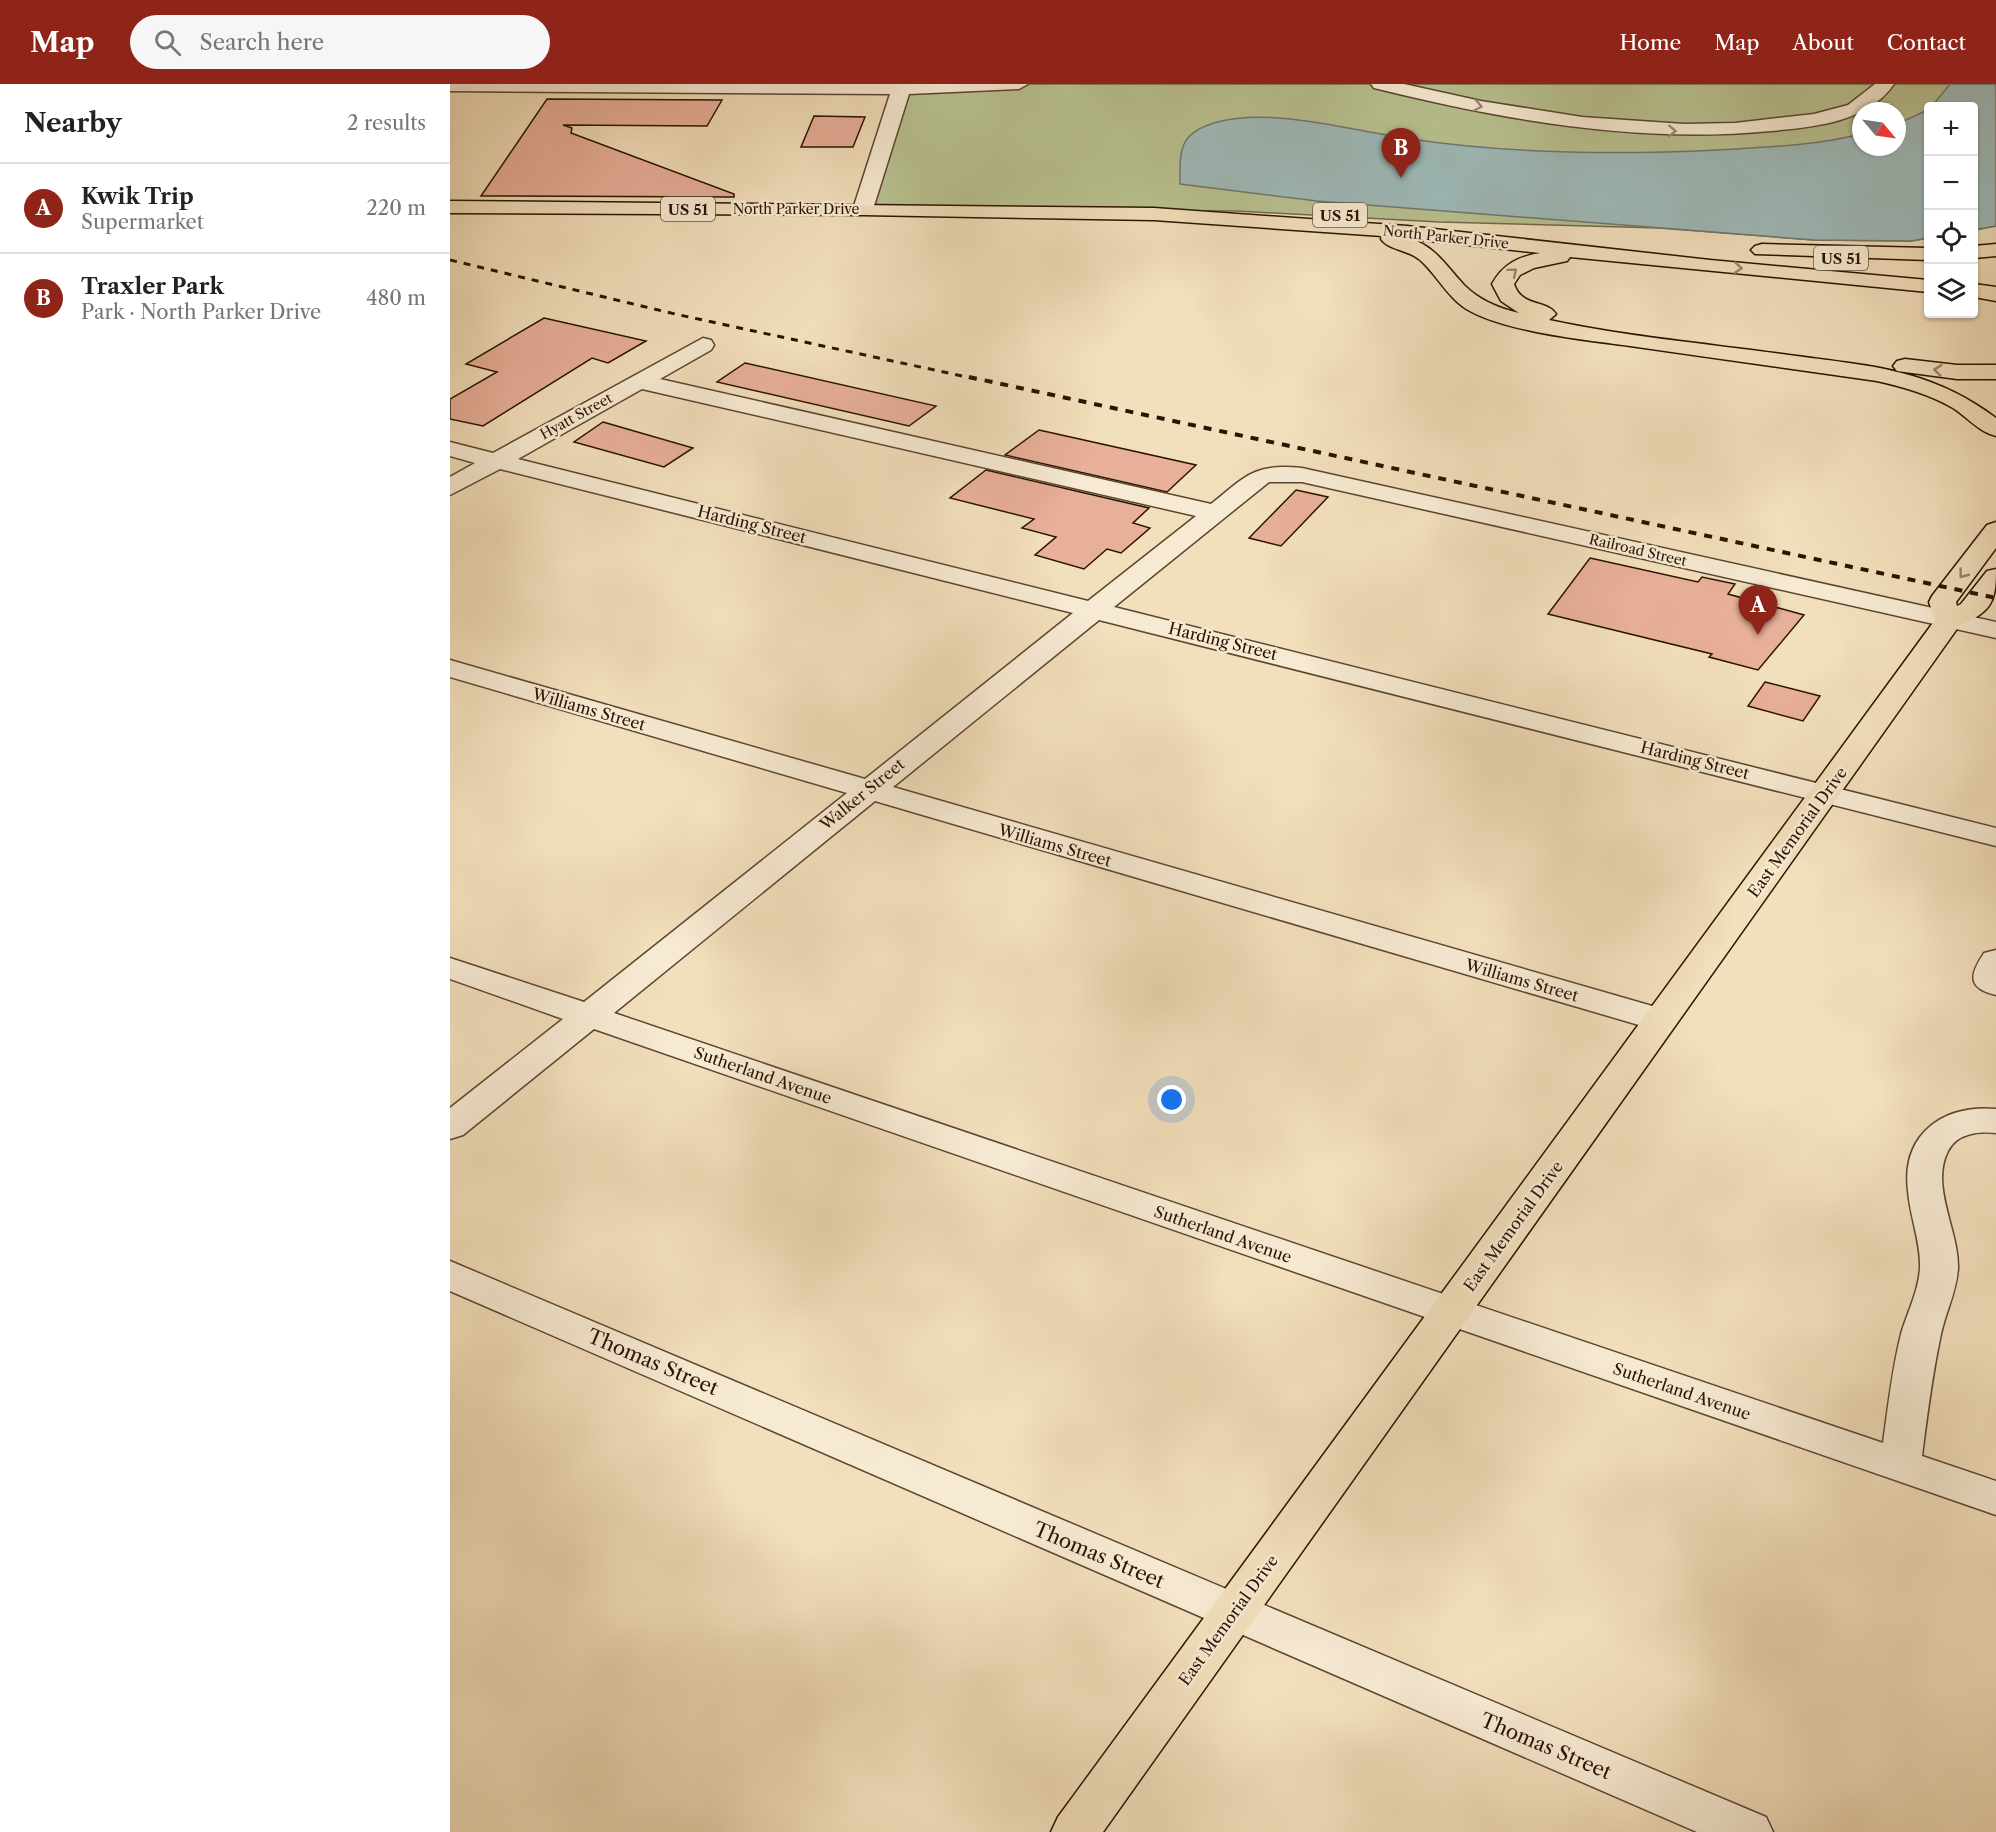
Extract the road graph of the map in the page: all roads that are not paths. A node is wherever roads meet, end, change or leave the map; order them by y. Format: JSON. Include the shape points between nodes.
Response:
{"nodes":[{"id":1,"x":1019,"y":84,"type":"edge"},
{"id":2,"x":1380,"y":84,"type":"edge"},
{"id":3,"x":1885,"y":84,"type":"edge"},
{"id":4,"x":450,"y":86,"type":"edge"},
{"id":5,"x":902,"y":87,"type":"edge"},
{"id":6,"x":450,"y":207,"type":"edge"},
{"id":7,"x":863,"y":209,"type":"junction"},
{"id":8,"x":926,"y":210,"type":"junction"},
{"id":9,"x":1288,"y":224,"type":"junction"},
{"id":10,"x":1596,"y":235,"type":"junction"},
{"id":11,"x":1492,"y":242,"type":"junction"},
{"id":12,"x":1731,"y":248,"type":"dead end"},
{"id":13,"x":1754,"y":250,"type":"junction"},
{"id":14,"x":1996,"y":250,"type":"edge"},
{"id":15,"x":1978,"y":252,"type":"edge"},
{"id":16,"x":1924,"y":254,"type":"edge"},
{"id":17,"x":1709,"y":256,"type":"junction"},
{"id":18,"x":1924,"y":267,"type":"edge"},
{"id":19,"x":1978,"y":273,"type":"edge"},
{"id":20,"x":1996,"y":275,"type":"edge"},
{"id":21,"x":1449,"y":280,"type":"junction"},
{"id":22,"x":1924,"y":285,"type":"edge"},
{"id":23,"x":1978,"y":292,"type":"edge"},
{"id":24,"x":1996,"y":294,"type":"edge"},
{"id":25,"x":703,"y":345,"type":"dead end"},
{"id":26,"x":1996,"y":372,"type":"edge"},
{"id":27,"x":639,"y":381,"type":"junction"},
{"id":28,"x":1996,"y":429,"type":"edge"},
{"id":29,"x":450,"y":449,"type":"edge"},
{"id":30,"x":497,"y":461,"type":"junction"},
{"id":31,"x":1280,"y":473,"type":"joint"},
{"id":32,"x":450,"y":487,"type":"edge"},
{"id":33,"x":1213,"y":512,"type":"junction"},
{"id":34,"x":1996,"y":530,"type":"edge"},
{"id":35,"x":1996,"y":578,"type":"edge"},
{"id":36,"x":1093,"y":609,"type":"junction"},
{"id":37,"x":1949,"y":620,"type":"junction"},
{"id":38,"x":1996,"y":630,"type":"edge"},
{"id":39,"x":450,"y":668,"type":"edge"},
{"id":40,"x":867,"y":790,"type":"junction"},
{"id":41,"x":1825,"y":793,"type":"junction"},
{"id":42,"x":1996,"y":837,"type":"edge"},
{"id":43,"x":1996,"y":960,"type":"edge"},
{"id":44,"x":450,"y":968,"type":"edge"},
{"id":45,"x":1996,"y":985,"type":"edge"},
{"id":46,"x":588,"y":1015,"type":"junction"},
{"id":47,"x":1661,"y":1020,"type":"junction"},
{"id":48,"x":1996,"y":1121,"type":"edge"},
{"id":49,"x":450,"y":1127,"type":"edge"},
{"id":50,"x":450,"y":1275,"type":"edge"},
{"id":51,"x":1450,"y":1312,"type":"junction"},
{"id":52,"x":1900,"y":1465,"type":"junction"},
{"id":53,"x":1996,"y":1498,"type":"edge"},
{"id":54,"x":1233,"y":1612,"type":"junction"},
{"id":55,"x":1075,"y":1832,"type":"edge"},
{"id":56,"x":1749,"y":1832,"type":"edge"}],
"edges":[{"from":1,"to":5,"type":"street"},
{"from":2,"to":3,"type":"street","one_way":true,"via":[[1548,120],[1679,131],[1760,127],[1833,115],[1867,102]]},
{"from":4,"to":5,"type":"street"},
{"from":5,"to":7,"type":"street"},
{"from":6,"to":7,"type":"main road","name":"North Parker Drive","number":"US 51"},
{"from":7,"to":8,"type":"main road","name":"North Parker Drive","number":"US 51"},
{"from":8,"to":9,"type":"main road","name":"North Parker Drive","number":"US 51","via":[[1154,214]]},
{"from":8,"to":10,"type":"main road","name":"North Parker Drive","number":"US 51","via":[[1237,211]]},
{"from":9,"to":11,"type":"main road","name":"North Parker Drive","number":"US 51"},
{"from":9,"to":21,"type":"main road","via":[[1371,235],[1416,247]]},
{"from":10,"to":11,"type":"main road","via":[[1529,234]]},
{"from":10,"to":17,"type":"main road","name":"North Parker Drive","number":"US 51"},
{"from":11,"to":17,"type":"main road","name":"North Parker Drive","number":"US 51"},
{"from":11,"to":21,"type":"main road","via":[[1469,250],[1455,261],[1449,268]]},
{"from":12,"to":13,"type":"main road","number":"US 51"},
{"from":13,"to":16,"type":"main road"},
{"from":13,"to":18,"type":"main road","number":"US 51"},
{"from":14,"to":15,"type":"main road"},
{"from":17,"to":22,"type":"main road","name":"North Parker Drive","number":"US 51","one_way":true},
{"from":26,"to":17,"type":"main road","one_way":true,"via":[[1935,370],[1566,319],[1517,303],[1508,297],[1503,284],[1512,270],[1522,265],[1558,257]]},
{"from":19,"to":20,"type":"main road"},
{"from":21,"to":28,"type":"main road","via":[[1477,306],[1529,323],[1877,374],[1926,386],[1961,403]]},
{"from":23,"to":24,"type":"main road"},
{"from":25,"to":27,"type":"street","name":"Hyatt Street"},
{"from":27,"to":30,"type":"street","name":"Hyatt Street"},
{"from":27,"to":33,"type":"street"},
{"from":29,"to":30,"type":"street","name":"Harding Street"},
{"from":30,"to":32,"type":"street","name":"Hyatt Street"},
{"from":30,"to":36,"type":"street","name":"Harding Street"},
{"from":31,"to":33,"type":"street","name":"Walker Street","via":[[1256,478]]},
{"from":31,"to":37,"type":"street","name":"Railroad Street"},
{"from":33,"to":36,"type":"street","name":"Walker Street"},
{"from":34,"to":37,"type":"main road","one_way":true,"via":[[1942,603]]},
{"from":35,"to":37,"type":"main road","via":[[1971,610]]},
{"from":36,"to":40,"type":"street","name":"Walker Street"},
{"from":36,"to":41,"type":"street","name":"Harding Street"},
{"from":37,"to":38,"type":"street","name":"Railroad Street"},
{"from":37,"to":41,"type":"main road","name":"East Memorial Drive"},
{"from":39,"to":40,"type":"street","name":"Williams Street"},
{"from":40,"to":46,"type":"street","name":"Walker Street"},
{"from":40,"to":47,"type":"street","name":"Williams Street"},
{"from":41,"to":42,"type":"street","name":"Harding Street"},
{"from":41,"to":47,"type":"main road","name":"East Memorial Drive"},
{"from":43,"to":45,"type":"street","via":[[1989,972],[1990,981]]},
{"from":44,"to":46,"type":"street","name":"Sutherland Avenue"},
{"from":46,"to":49,"type":"street","name":"Walker Street"},
{"from":46,"to":51,"type":"street","name":"Sutherland Avenue"},
{"from":47,"to":51,"type":"main road","name":"East Memorial Drive"},
{"from":48,"to":52,"type":"street","via":[[1980,1119],[1958,1124],[1941,1135],[1929,1151],[1927,1192],[1939,1269],[1920,1337]]},
{"from":50,"to":54,"type":"street","name":"Thomas Street"},
{"from":51,"to":52,"type":"street","name":"Sutherland Avenue"},
{"from":51,"to":54,"type":"main road","name":"East Memorial Drive"},
{"from":52,"to":53,"type":"street","name":"Sutherland Avenue"},
{"from":54,"to":55,"type":"main road","name":"East Memorial Drive"},
{"from":54,"to":56,"type":"street","name":"Thomas Street"}]}
